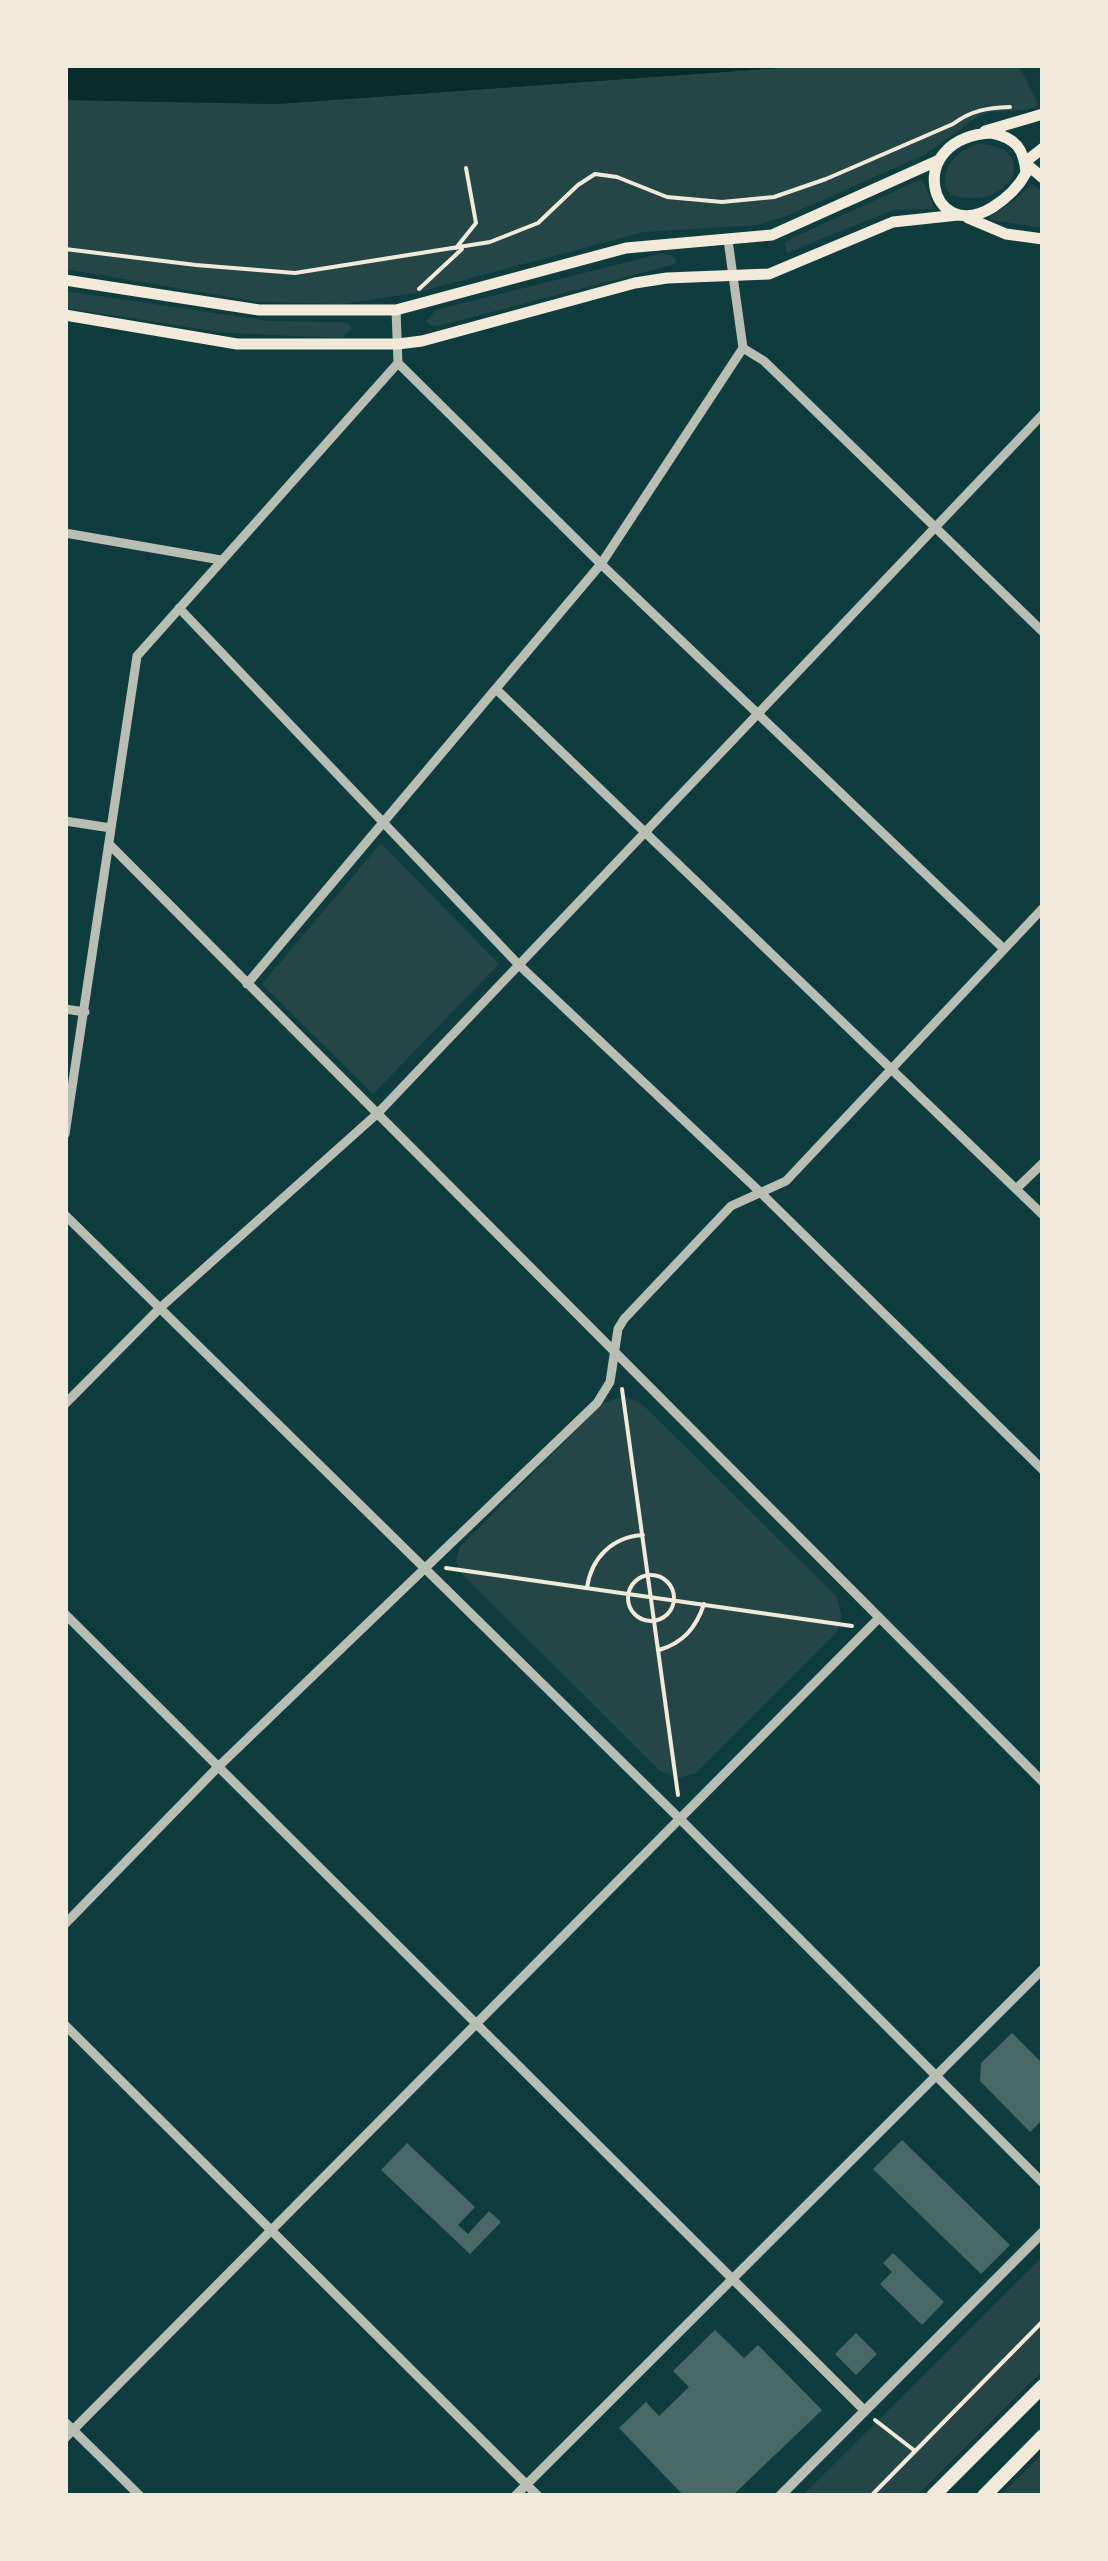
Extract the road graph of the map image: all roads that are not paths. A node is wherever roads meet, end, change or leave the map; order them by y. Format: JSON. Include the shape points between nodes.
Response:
{"nodes":[{"id":1,"x":1043,"y":114,"type":"edge"},
{"id":2,"x":978,"y":134,"type":"junction"},
{"id":3,"x":1043,"y":148,"type":"edge"},
{"id":4,"x":939,"y":160,"type":"junction"},
{"id":5,"x":1025,"y":163,"type":"junction"},
{"id":6,"x":1043,"y":178,"type":"edge"},
{"id":7,"x":961,"y":215,"type":"junction"},
{"id":8,"x":1043,"y":239,"type":"edge"},
{"id":9,"x":728,"y":240,"type":"junction"},
{"id":10,"x":733,"y":275,"type":"junction"},
{"id":11,"x":65,"y":280,"type":"edge"},
{"id":12,"x":396,"y":310,"type":"junction"},
{"id":13,"x":65,"y":315,"type":"edge"},
{"id":14,"x":398,"y":344,"type":"junction"},
{"id":15,"x":742,"y":348,"type":"junction"},
{"id":16,"x":398,"y":364,"type":"junction"},
{"id":17,"x":1043,"y":414,"type":"edge"},
{"id":18,"x":935,"y":525,"type":"junction"},
{"id":19,"x":65,"y":533,"type":"edge"},
{"id":20,"x":221,"y":560,"type":"junction"},
{"id":21,"x":600,"y":564,"type":"junction"},
{"id":22,"x":180,"y":608,"type":"junction"},
{"id":23,"x":1043,"y":632,"type":"edge"},
{"id":24,"x":496,"y":689,"type":"junction"},
{"id":25,"x":756,"y":714,"type":"junction"},
{"id":26,"x":65,"y":821,"type":"edge"},
{"id":27,"x":382,"y":824,"type":"junction"},
{"id":28,"x":111,"y":828,"type":"junction"},
{"id":29,"x":643,"y":832,"type":"junction"},
{"id":30,"x":109,"y":844,"type":"junction"},
{"id":31,"x":1043,"y":908,"type":"edge"},
{"id":32,"x":1004,"y":949,"type":"junction"},
{"id":33,"x":518,"y":964,"type":"junction"},
{"id":34,"x":247,"y":984,"type":"junction"},
{"id":35,"x":65,"y":1009,"type":"edge"},
{"id":36,"x":85,"y":1012,"type":"junction"},
{"id":37,"x":894,"y":1068,"type":"junction"},
{"id":38,"x":378,"y":1113,"type":"junction"},
{"id":39,"x":65,"y":1134,"type":"edge"},
{"id":40,"x":1043,"y":1163,"type":"edge"},
{"id":41,"x":1016,"y":1189,"type":"junction"},
{"id":42,"x":760,"y":1192,"type":"junction"},
{"id":43,"x":65,"y":1215,"type":"edge"},
{"id":44,"x":1043,"y":1215,"type":"edge"},
{"id":45,"x":160,"y":1308,"type":"junction"},
{"id":46,"x":616,"y":1354,"type":"junction"},
{"id":47,"x":65,"y":1404,"type":"edge"},
{"id":48,"x":1043,"y":1470,"type":"edge"},
{"id":49,"x":429,"y":1568,"type":"junction"},
{"id":50,"x":65,"y":1614,"type":"edge"},
{"id":51,"x":879,"y":1618,"type":"junction"},
{"id":52,"x":218,"y":1767,"type":"junction"},
{"id":53,"x":1043,"y":1782,"type":"edge"},
{"id":54,"x":682,"y":1820,"type":"junction"},
{"id":55,"x":65,"y":1924,"type":"edge"},
{"id":56,"x":1043,"y":1969,"type":"edge"},
{"id":57,"x":65,"y":2024,"type":"edge"},
{"id":58,"x":476,"y":2026,"type":"junction"},
{"id":59,"x":936,"y":2075,"type":"junction"},
{"id":60,"x":1043,"y":2183,"type":"edge"},
{"id":61,"x":271,"y":2231,"type":"junction"},
{"id":62,"x":1043,"y":2232,"type":"edge"},
{"id":63,"x":734,"y":2278,"type":"junction"},
{"id":64,"x":1043,"y":2386,"type":"edge"},
{"id":65,"x":864,"y":2410,"type":"junction"},
{"id":66,"x":68,"y":2430,"type":"edge"},
{"id":67,"x":1043,"y":2436,"type":"edge"},
{"id":68,"x":526,"y":2484,"type":"junction"},
{"id":69,"x":140,"y":2496,"type":"edge"},
{"id":70,"x":515,"y":2496,"type":"edge"},
{"id":71,"x":538,"y":2496,"type":"edge"},
{"id":72,"x":780,"y":2496,"type":"edge"},
{"id":73,"x":933,"y":2496,"type":"edge"},
{"id":74,"x":984,"y":2496,"type":"edge"}],
"edges":[{"from":1,"to":2,"type":"main road"},
{"from":2,"to":4,"type":"main road"},
{"from":2,"to":5,"type":"main road","via":[[1006,136]]},
{"from":3,"to":5,"type":"main road"},
{"from":4,"to":7,"type":"main road","via":[[934,191]]},
{"from":4,"to":9,"type":"main road","via":[[772,235]]},
{"from":5,"to":6,"type":"main road"},
{"from":5,"to":7,"type":"main road","via":[[1008,197],[981,214]]},
{"from":7,"to":8,"type":"main road","via":[[1006,234]]},
{"from":7,"to":10,"type":"main road","via":[[893,222],[769,274]]},
{"from":9,"to":10,"type":"street"},
{"from":9,"to":12,"type":"main road","via":[[626,248]]},
{"from":10,"to":14,"type":"main road","via":[[635,283]]},
{"from":10,"to":15,"type":"street"},
{"from":11,"to":12,"type":"main road","via":[[258,310]]},
{"from":12,"to":14,"type":"street"},
{"from":13,"to":14,"type":"main road","via":[[237,344]]},
{"from":14,"to":16,"type":"street"},
{"from":15,"to":18,"type":"street","via":[[764,360]]},
{"from":15,"to":21,"type":"street"},
{"from":16,"to":20,"type":"street"},
{"from":16,"to":21,"type":"street"},
{"from":17,"to":18,"type":"street"},
{"from":18,"to":23,"type":"street"},
{"from":18,"to":25,"type":"street"},
{"from":19,"to":20,"type":"street"},
{"from":20,"to":22,"type":"street"},
{"from":21,"to":24,"type":"street"},
{"from":21,"to":25,"type":"street"},
{"from":22,"to":27,"type":"street"},
{"from":22,"to":28,"type":"street","via":[[137,656]]},
{"from":24,"to":27,"type":"street"},
{"from":24,"to":29,"type":"street"},
{"from":25,"to":29,"type":"street"},
{"from":25,"to":32,"type":"street"},
{"from":26,"to":28,"type":"street"},
{"from":27,"to":33,"type":"street"},
{"from":27,"to":34,"type":"street"},
{"from":28,"to":30,"type":"street"},
{"from":29,"to":33,"type":"street"},
{"from":29,"to":37,"type":"street"},
{"from":30,"to":34,"type":"street"},
{"from":30,"to":36,"type":"street"},
{"from":31,"to":32,"type":"street"},
{"from":32,"to":37,"type":"street"},
{"from":33,"to":38,"type":"street"},
{"from":33,"to":42,"type":"street"},
{"from":34,"to":38,"type":"street"},
{"from":35,"to":36,"type":"street"},
{"from":36,"to":39,"type":"street"},
{"from":37,"to":41,"type":"street"},
{"from":37,"to":42,"type":"street","via":[[786,1181]]},
{"from":38,"to":45,"type":"street"},
{"from":38,"to":46,"type":"street"},
{"from":40,"to":41,"type":"street"},
{"from":41,"to":44,"type":"street"},
{"from":42,"to":46,"type":"street","via":[[731,1206],[624,1319]]},
{"from":42,"to":48,"type":"street"},
{"from":43,"to":45,"type":"street"},
{"from":45,"to":47,"type":"street"},
{"from":45,"to":49,"type":"street"},
{"from":46,"to":49,"type":"street","via":[[598,1403]]},
{"from":46,"to":51,"type":"street"},
{"from":49,"to":52,"type":"street"},
{"from":49,"to":54,"type":"street"},
{"from":50,"to":52,"type":"street"},
{"from":51,"to":53,"type":"street"},
{"from":51,"to":54,"type":"street"},
{"from":52,"to":55,"type":"street"},
{"from":52,"to":58,"type":"street"},
{"from":54,"to":58,"type":"street"},
{"from":54,"to":59,"type":"street"},
{"from":56,"to":59,"type":"street"},
{"from":57,"to":61,"type":"street"},
{"from":58,"to":61,"type":"street"},
{"from":58,"to":63,"type":"street"},
{"from":59,"to":60,"type":"street"},
{"from":59,"to":63,"type":"street"},
{"from":61,"to":66,"type":"street"},
{"from":61,"to":68,"type":"street"},
{"from":62,"to":65,"type":"street"},
{"from":63,"to":65,"type":"street"},
{"from":63,"to":68,"type":"street"},
{"from":64,"to":73,"type":"highway"},
{"from":65,"to":72,"type":"street"},
{"from":66,"to":69,"type":"street"},
{"from":67,"to":74,"type":"highway"},
{"from":68,"to":70,"type":"street"},
{"from":68,"to":71,"type":"street"}]}
